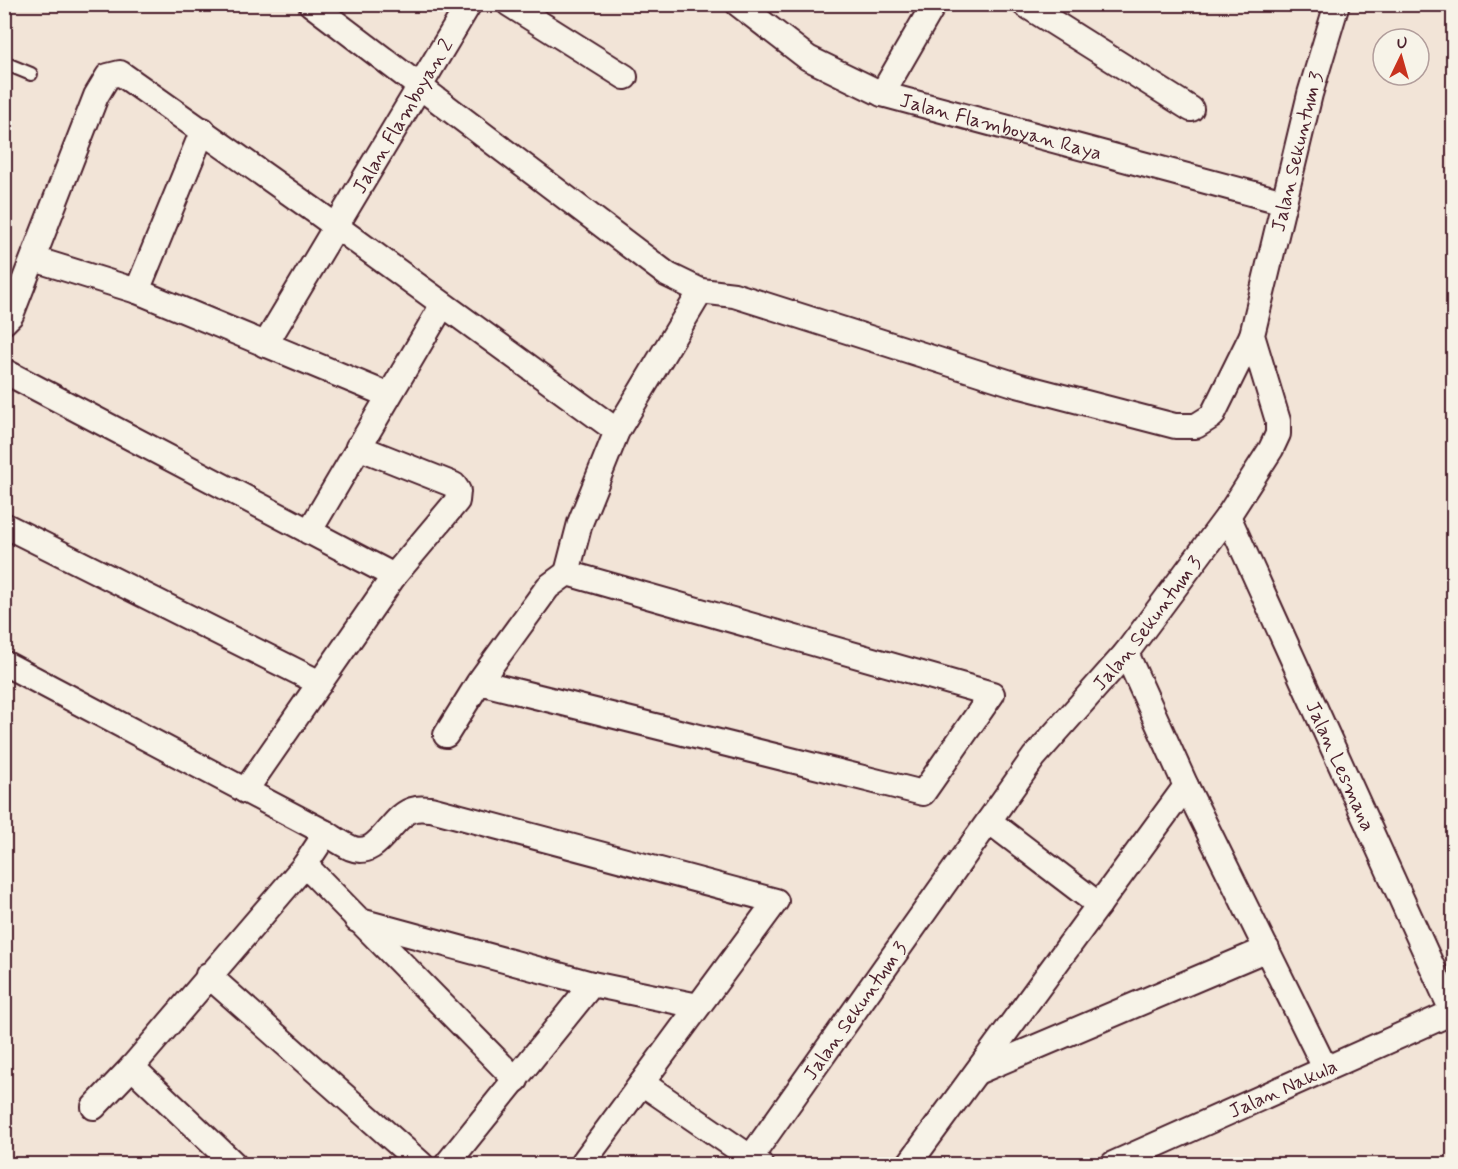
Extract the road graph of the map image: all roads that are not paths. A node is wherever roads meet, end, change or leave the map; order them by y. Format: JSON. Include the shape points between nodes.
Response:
{"nodes":[{"id":1,"x":311,"y":4,"type":"edge"},
{"id":2,"x":469,"y":4,"type":"edge"},
{"id":3,"x":509,"y":4,"type":"edge"},
{"id":4,"x":738,"y":4,"type":"edge"},
{"id":5,"x":934,"y":4,"type":"edge"},
{"id":6,"x":1024,"y":4,"type":"edge"},
{"id":7,"x":1337,"y":4,"type":"edge"},
{"id":8,"x":4,"y":63,"type":"edge"},
{"id":9,"x":31,"y":74,"type":"dead end"},
{"id":10,"x":625,"y":77,"type":"dead end"},
{"id":11,"x":421,"y":87,"type":"junction"},
{"id":12,"x":882,"y":94,"type":"junction"},
{"id":13,"x":1191,"y":109,"type":"dead end"},
{"id":14,"x":203,"y":130,"type":"junction"},
{"id":15,"x":1284,"y":202,"type":"junction"},
{"id":16,"x":337,"y":227,"type":"junction"},
{"id":17,"x":34,"y":260,"type":"junction"},
{"id":18,"x":136,"y":291,"type":"junction"},
{"id":19,"x":701,"y":291,"type":"junction"},
{"id":20,"x":442,"y":306,"type":"junction"},
{"id":21,"x":4,"y":322,"type":"edge"},
{"id":22,"x":1252,"y":335,"type":"junction"},
{"id":23,"x":265,"y":345,"type":"junction"},
{"id":24,"x":4,"y":371,"type":"edge"},
{"id":25,"x":388,"y":396,"type":"junction"},
{"id":26,"x":617,"y":431,"type":"junction"},
{"id":27,"x":358,"y":447,"type":"junction"},
{"id":28,"x":1228,"y":516,"type":"junction"},
{"id":29,"x":4,"y":525,"type":"edge"},
{"id":30,"x":309,"y":532,"type":"junction"},
{"id":31,"x":567,"y":573,"type":"junction"},
{"id":32,"x":394,"y":576,"type":"junction"},
{"id":33,"x":1126,"y":653,"type":"junction"},
{"id":34,"x":4,"y":663,"type":"edge"},
{"id":35,"x":480,"y":682,"type":"junction"},
{"id":36,"x":320,"y":683,"type":"junction"},
{"id":37,"x":446,"y":735,"type":"dead end"},
{"id":38,"x":1186,"y":786,"type":"junction"},
{"id":39,"x":245,"y":791,"type":"junction"},
{"id":40,"x":989,"y":821,"type":"junction"},
{"id":41,"x":326,"y":833,"type":"junction"},
{"id":42,"x":305,"y":865,"type":"junction"},
{"id":43,"x":1099,"y":905,"type":"junction"},
{"id":44,"x":357,"y":920,"type":"junction"},
{"id":45,"x":1267,"y":949,"type":"junction"},
{"id":46,"x":208,"y":975,"type":"junction"},
{"id":47,"x":592,"y":984,"type":"junction"},
{"id":48,"x":698,"y":1006,"type":"junction"},
{"id":49,"x":1453,"y":1013,"type":"edge"},
{"id":50,"x":132,"y":1067,"type":"junction"},
{"id":51,"x":1325,"y":1068,"type":"junction"},
{"id":52,"x":977,"y":1072,"type":"junction"},
{"id":53,"x":516,"y":1080,"type":"junction"},
{"id":54,"x":642,"y":1083,"type":"junction"},
{"id":55,"x":94,"y":1107,"type":"dead end"},
{"id":56,"x":752,"y":1162,"type":"edge"},
{"id":57,"x":234,"y":1164,"type":"edge"},
{"id":58,"x":421,"y":1164,"type":"edge"},
{"id":59,"x":447,"y":1164,"type":"edge"},
{"id":60,"x":582,"y":1164,"type":"edge"},
{"id":61,"x":909,"y":1164,"type":"edge"},
{"id":62,"x":1113,"y":1164,"type":"edge"}],
"edges":[{"from":1,"to":11,"type":"street"},
{"from":2,"to":11,"type":"street","name":"Jalan Flamboyan 2"},
{"from":3,"to":10,"type":"street"},
{"from":4,"to":12,"type":"street","name":"Jalan Flamboyan Raya","via":[[808,58]]},
{"from":5,"to":12,"type":"street"},
{"from":6,"to":13,"type":"street"},
{"from":7,"to":15,"type":"street","name":"Jalan Sekuntum 3"},
{"from":8,"to":9,"type":"lane"},
{"from":11,"to":16,"type":"street","name":"Jalan Flamboyan 2"},
{"from":11,"to":19,"type":"street","via":[[668,275]]},
{"from":12,"to":15,"type":"street","name":"Jalan Flamboyan Raya"},
{"from":14,"to":16,"type":"street"},
{"from":14,"to":17,"type":"street","via":[[124,74],[108,76],[96,96]]},
{"from":14,"to":18,"type":"street"},
{"from":15,"to":22,"type":"street","name":"Jalan Sekuntum 3"},
{"from":16,"to":20,"type":"street"},
{"from":16,"to":23,"type":"street","name":"Jalan Flamboyan 2"},
{"from":17,"to":18,"type":"street"},
{"from":17,"to":21,"type":"street","via":[[12,315]]},
{"from":18,"to":23,"type":"street"},
{"from":19,"to":22,"type":"street","via":[[734,296],[1017,385],[1175,426],[1196,426],[1212,416]]},
{"from":19,"to":26,"type":"street"},
{"from":20,"to":25,"type":"street"},
{"from":20,"to":26,"type":"street"},
{"from":22,"to":28,"type":"street","name":"Jalan Sekuntum 3","via":[[1278,421],[1278,434]]},
{"from":23,"to":25,"type":"street"},
{"from":24,"to":30,"type":"street"},
{"from":25,"to":27,"type":"street"},
{"from":26,"to":31,"type":"street","via":[[580,523]]},
{"from":27,"to":30,"type":"street"},
{"from":27,"to":32,"type":"street","via":[[454,484],[458,490],[457,501]]},
{"from":28,"to":33,"type":"street","name":"Jalan Sekuntum 3"},
{"from":28,"to":49,"type":"street","name":"Jalan Lesmana"},
{"from":29,"to":36,"type":"street"},
{"from":30,"to":32,"type":"street"},
{"from":31,"to":35,"type":"street","via":[[548,587]]},
{"from":31,"to":35,"type":"street","via":[[992,694],[923,793]]},
{"from":32,"to":36,"type":"street"},
{"from":33,"to":38,"type":"street"},
{"from":33,"to":40,"type":"street","name":"Jalan Sekuntum 3","via":[[1034,757]]},
{"from":34,"to":39,"type":"street"},
{"from":35,"to":37,"type":"street"},
{"from":36,"to":39,"type":"street"},
{"from":38,"to":43,"type":"street"},
{"from":38,"to":45,"type":"street"},
{"from":39,"to":41,"type":"street"},
{"from":40,"to":43,"type":"street"},
{"from":40,"to":56,"type":"street","name":"Jalan Sekuntum 3"},
{"from":41,"to":42,"type":"street"},
{"from":41,"to":48,"type":"street","via":[[351,849],[363,850],[373,847],[400,816],[415,809],[431,809],[776,901]]},
{"from":42,"to":44,"type":"street"},
{"from":42,"to":46,"type":"street"},
{"from":43,"to":52,"type":"street"},
{"from":44,"to":47,"type":"street"},
{"from":44,"to":53,"type":"street"},
{"from":45,"to":51,"type":"street"},
{"from":45,"to":52,"type":"street"},
{"from":46,"to":50,"type":"street"},
{"from":46,"to":58,"type":"street"},
{"from":47,"to":48,"type":"street"},
{"from":47,"to":53,"type":"street"},
{"from":48,"to":54,"type":"street"},
{"from":49,"to":51,"type":"street","name":"Jalan Nakula"},
{"from":50,"to":55,"type":"street"},
{"from":50,"to":57,"type":"street"},
{"from":51,"to":62,"type":"street","name":"Jalan Nakula"},
{"from":52,"to":61,"type":"street"},
{"from":53,"to":59,"type":"street"},
{"from":54,"to":56,"type":"street"},
{"from":54,"to":60,"type":"street"}]}
